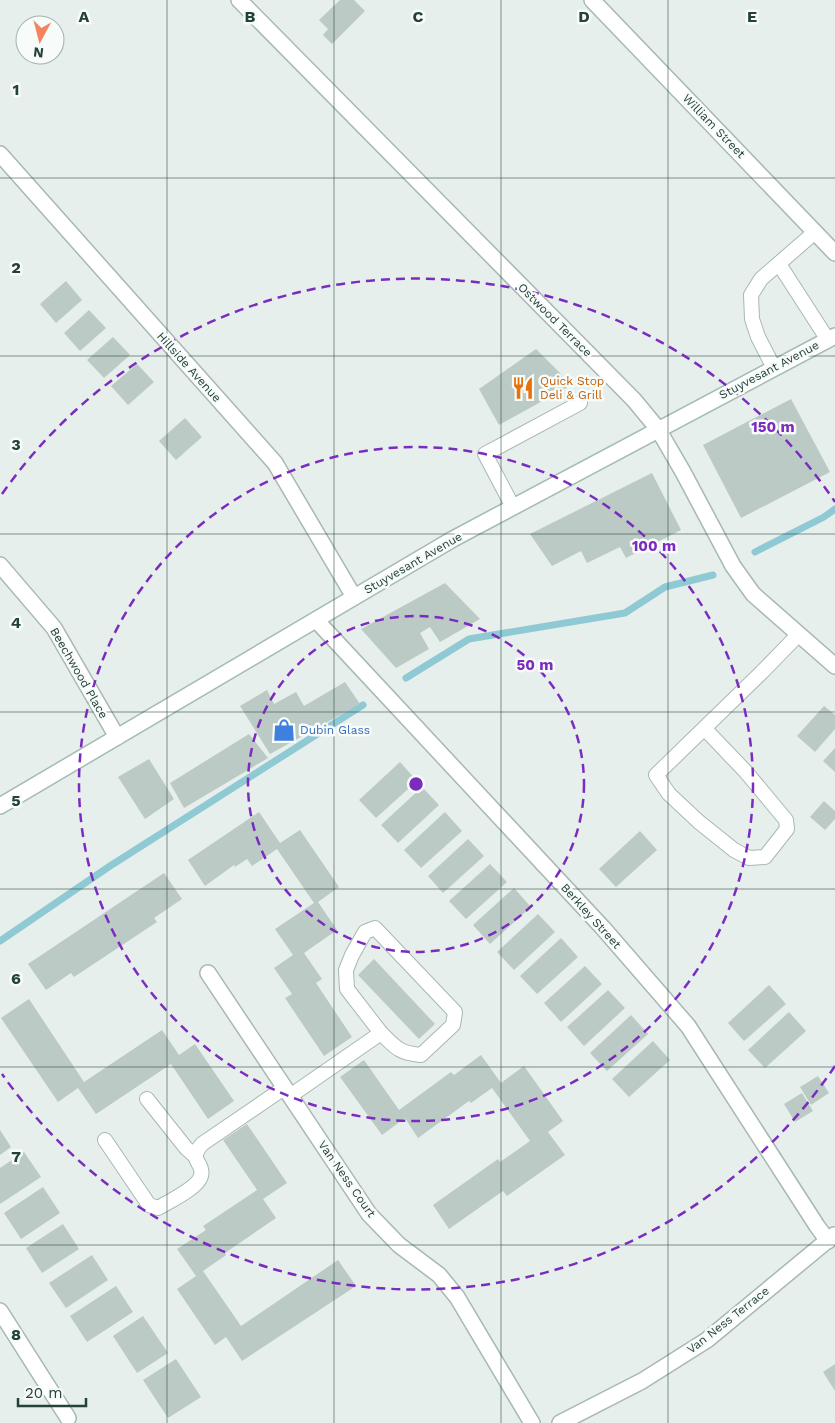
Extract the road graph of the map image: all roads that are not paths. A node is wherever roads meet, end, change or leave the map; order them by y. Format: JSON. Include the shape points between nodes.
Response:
{"nodes":[{"id":1,"x":239,"y":0,"type":"edge"},
{"id":2,"x":592,"y":0,"type":"edge"},
{"id":3,"x":0,"y":155,"type":"edge"},
{"id":4,"x":816,"y":232,"type":"junction"},
{"id":5,"x":835,"y":253,"type":"edge"},
{"id":6,"x":779,"y":264,"type":"junction"},
{"id":7,"x":832,"y":338,"type":"edge"},
{"id":8,"x":774,"y":368,"type":"junction"},
{"id":9,"x":580,"y":403,"type":"dead end"},
{"id":10,"x":658,"y":429,"type":"junction"},
{"id":11,"x":513,"y":507,"type":"junction"},
{"id":12,"x":0,"y":565,"type":"edge"},
{"id":13,"x":354,"y":597,"type":"junction"},
{"id":14,"x":316,"y":620,"type":"junction"},
{"id":15,"x":799,"y":634,"type":"junction"},
{"id":16,"x":835,"y":666,"type":"edge"},
{"id":17,"x":706,"y":729,"type":"junction"},
{"id":18,"x":116,"y":737,"type":"junction"},
{"id":19,"x":0,"y":806,"type":"edge"},
{"id":20,"x":208,"y":974,"type":"dead end"},
{"id":21,"x":381,"y":1033,"type":"junction"},
{"id":22,"x":287,"y":1092,"type":"junction"},
{"id":23,"x":147,"y":1099,"type":"dead end"},
{"id":24,"x":105,"y":1140,"type":"dead end"},
{"id":25,"x":195,"y":1156,"type":"junction"},
{"id":26,"x":831,"y":1238,"type":"edge"},
{"id":27,"x":0,"y":1310,"type":"edge"},
{"id":28,"x":68,"y":1418,"type":"dead end"},
{"id":29,"x":532,"y":1423,"type":"edge"},
{"id":30,"x":560,"y":1423,"type":"edge"}],
"edges":[{"from":1,"to":10,"type":"street","name":"Ostwood Terrace","via":[[634,400]]},
{"from":2,"to":4,"type":"street","name":"William Street"},
{"from":3,"to":13,"type":"street","name":"Hillside Avenue","via":[[275,463]]},
{"from":4,"to":5,"type":"street","name":"William Street"},
{"from":4,"to":6,"type":"lane"},
{"from":6,"to":7,"type":"lane"},
{"from":6,"to":8,"type":"lane","via":[[761,279],[751,295],[752,319]]},
{"from":7,"to":8,"type":"street","name":"Stuyvesant Avenue"},
{"from":8,"to":10,"type":"street","name":"Stuyvesant Avenue"},
{"from":9,"to":11,"type":"lane","via":[[485,454]]},
{"from":10,"to":11,"type":"street","name":"Stuyvesant Avenue"},
{"from":10,"to":15,"type":"street","name":"Ostwood Terrace","via":[[753,594]]},
{"from":11,"to":13,"type":"street","name":"Stuyvesant Avenue"},
{"from":12,"to":18,"type":"street","name":"Beechwood Place","via":[[54,628]]},
{"from":13,"to":14,"type":"street","name":"Stuyvesant Avenue"},
{"from":14,"to":18,"type":"street","name":"Stuyvesant Avenue"},
{"from":14,"to":26,"type":"street","name":"Berkley Street","via":[[596,921],[688,1026],[811,1218]]},
{"from":15,"to":16,"type":"street","name":"Ostwood Terrace"},
{"from":15,"to":17,"type":"lane"},
{"from":17,"to":17,"type":"lane","via":[[786,820],[787,829],[765,857],[750,858],[734,850],[669,794],[656,775]]},
{"from":18,"to":19,"type":"street","name":"Stuyvesant Avenue"},
{"from":20,"to":22,"type":"street","name":"Van Ness Court"},
{"from":21,"to":21,"type":"lane","via":[[398,1049],[421,1055],[453,1025],[455,1012],[374,928],[365,932],[352,955],[346,970],[347,989]]},
{"from":21,"to":22,"type":"lane"},
{"from":22,"to":25,"type":"lane","via":[[202,1144]]},
{"from":22,"to":29,"type":"street","name":"Van Ness Court","via":[[369,1214],[399,1245],[439,1275],[457,1297]]},
{"from":23,"to":25,"type":"lane"},
{"from":24,"to":25,"type":"lane","via":[[149,1205],[158,1208],[198,1182],[202,1172]]},
{"from":26,"to":30,"type":"street","name":"Van Ness Terrace","via":[[707,1340],[642,1381]]},
{"from":27,"to":28,"type":"street"}]}
